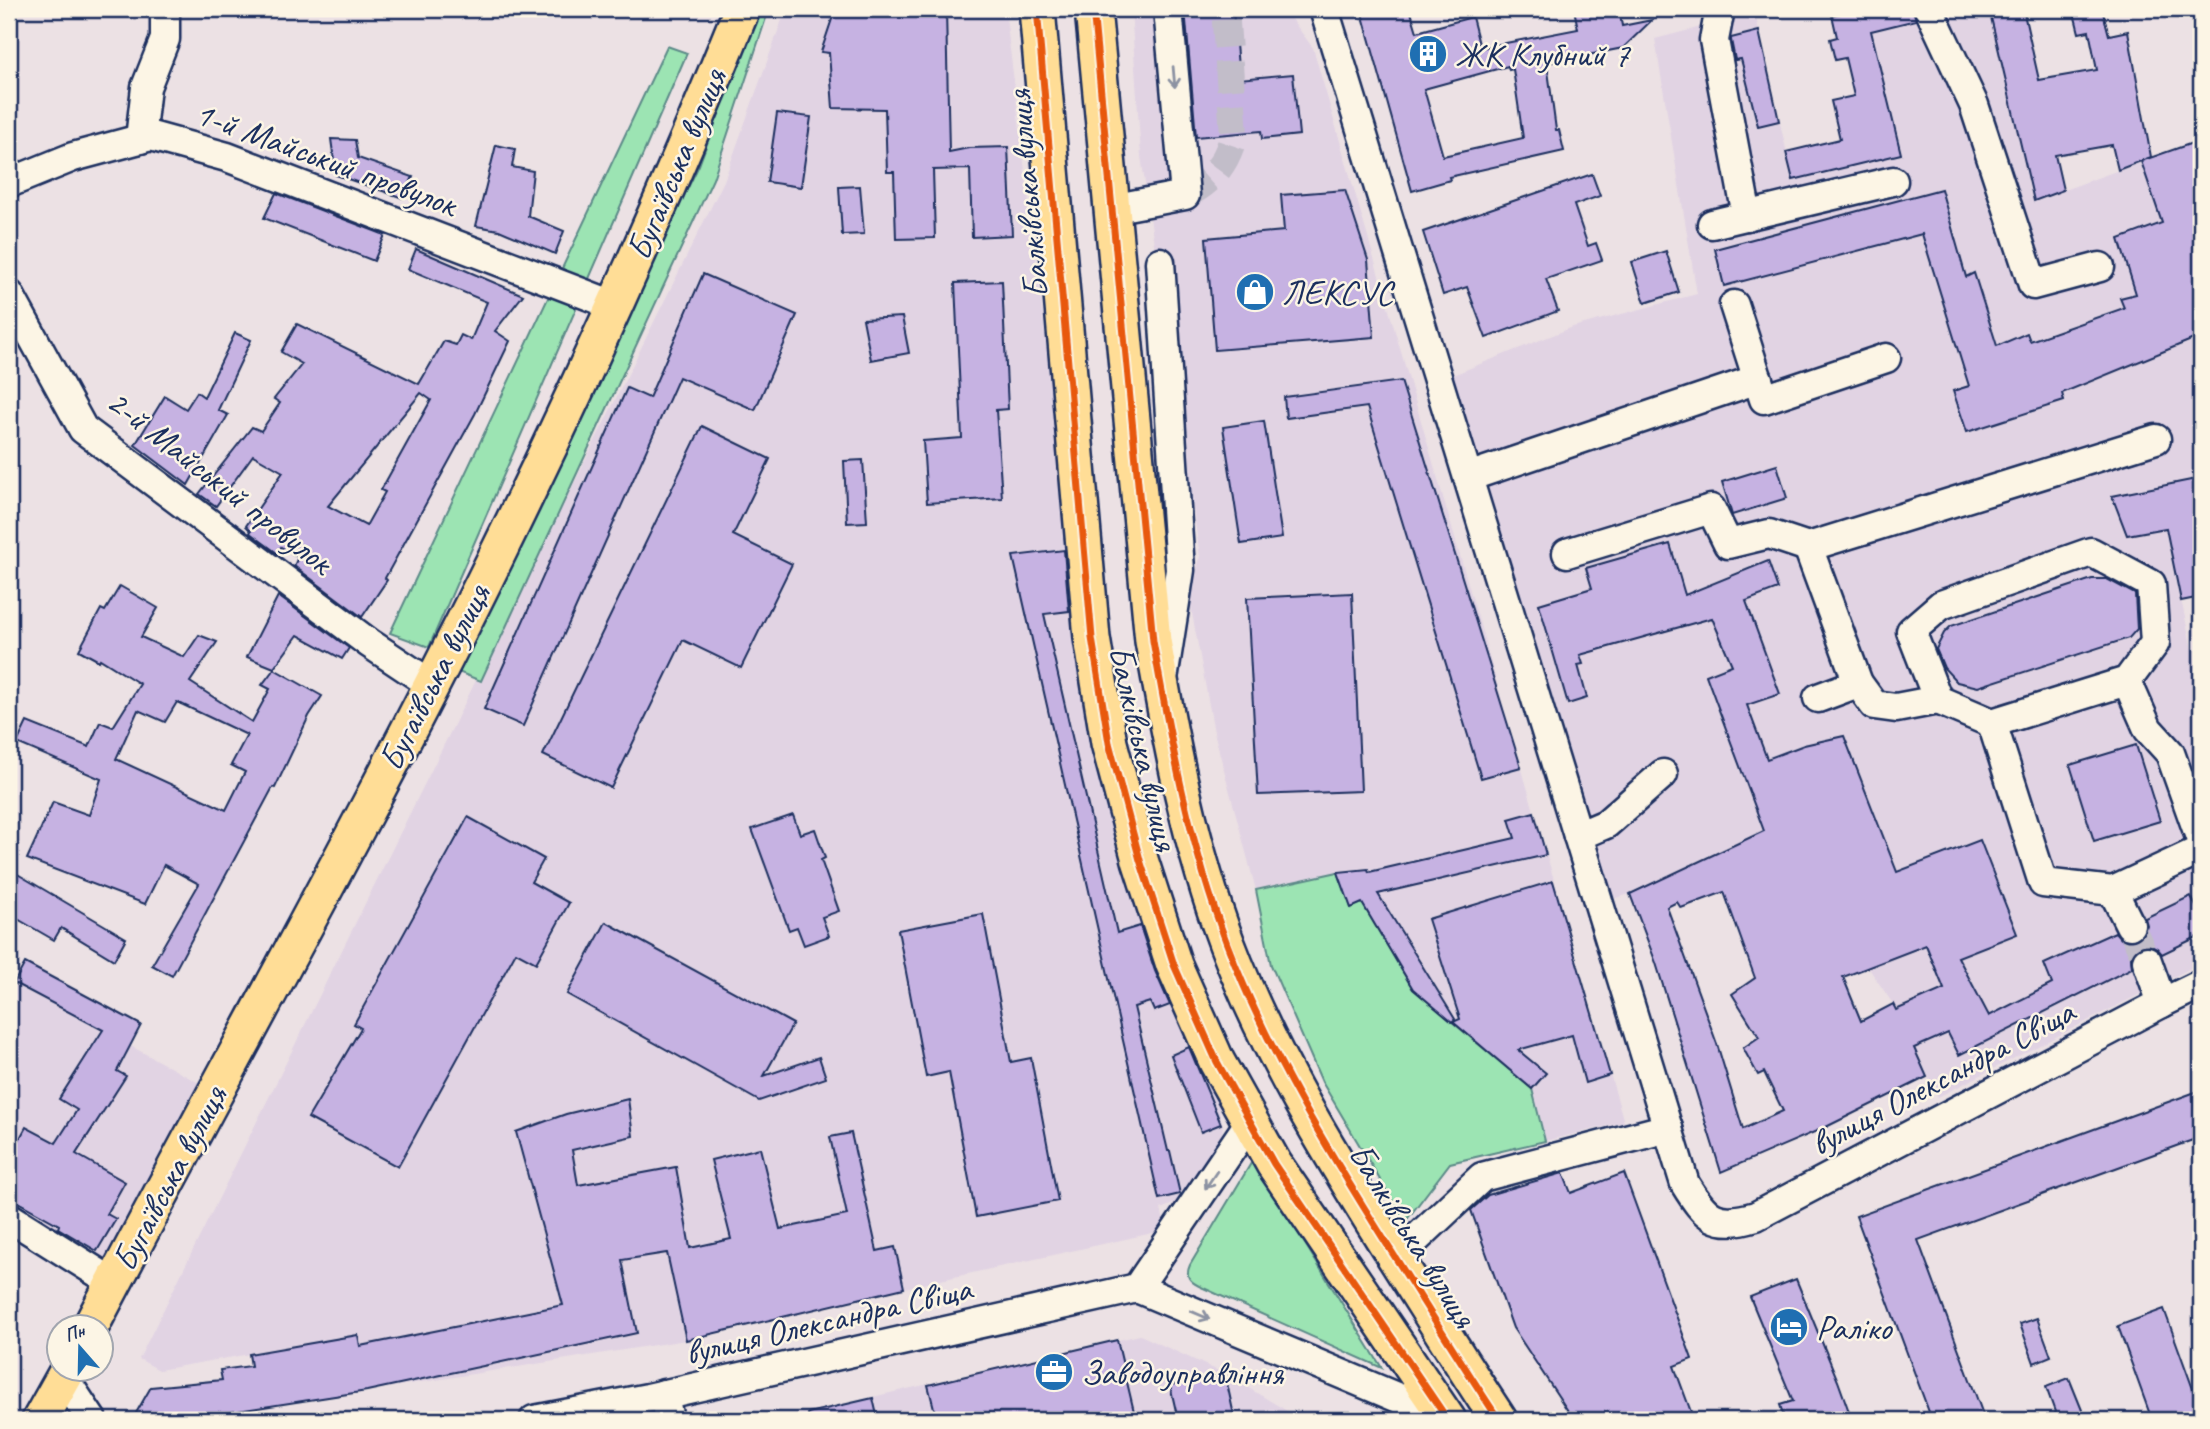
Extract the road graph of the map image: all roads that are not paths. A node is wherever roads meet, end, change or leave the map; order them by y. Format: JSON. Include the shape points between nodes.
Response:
{"nodes":[{"id":1,"x":165,"y":9,"type":"edge"},
{"id":2,"x":730,"y":9,"type":"edge"},
{"id":3,"x":742,"y":9,"type":"edge"},
{"id":4,"x":1037,"y":9,"type":"edge"},
{"id":5,"x":1093,"y":9,"type":"edge"},
{"id":6,"x":1168,"y":9,"type":"edge"},
{"id":7,"x":1324,"y":9,"type":"edge"},
{"id":8,"x":1720,"y":9,"type":"edge"},
{"id":9,"x":1929,"y":9,"type":"edge"},
{"id":10,"x":724,"y":52,"type":"junction"},
{"id":11,"x":140,"y":139,"type":"junction"},
{"id":12,"x":1893,"y":181,"type":"dead end"},
{"id":13,"x":9,"y":183,"type":"edge"},
{"id":14,"x":1111,"y":209,"type":"junction"},
{"id":15,"x":1747,"y":216,"type":"junction"},
{"id":16,"x":1712,"y":224,"type":"dead end"},
{"id":17,"x":1160,"y":262,"type":"dead end"},
{"id":18,"x":2100,"y":267,"type":"dead end"},
{"id":19,"x":9,"y":294,"type":"edge"},
{"id":20,"x":1734,"y":305,"type":"dead end"},
{"id":21,"x":616,"y":306,"type":"junction"},
{"id":22,"x":1886,"y":358,"type":"dead end"},
{"id":23,"x":1758,"y":379,"type":"junction"},
{"id":24,"x":2156,"y":439,"type":"dead end"},
{"id":25,"x":1468,"y":477,"type":"junction"},
{"id":26,"x":1808,"y":547,"type":"junction"},
{"id":27,"x":1567,"y":553,"type":"dead end"},
{"id":28,"x":2127,"y":681,"type":"junction"},
{"id":29,"x":1858,"y":683,"type":"junction"},
{"id":30,"x":432,"y":685,"type":"junction"},
{"id":31,"x":1161,"y":689,"type":"junction"},
{"id":32,"x":1818,"y":698,"type":"dead end"},
{"id":33,"x":1938,"y":699,"type":"junction"},
{"id":34,"x":1992,"y":723,"type":"junction"},
{"id":35,"x":1663,"y":774,"type":"dead end"},
{"id":36,"x":1578,"y":836,"type":"junction"},
{"id":37,"x":2201,"y":840,"type":"edge"},
{"id":38,"x":2201,"y":850,"type":"edge"},
{"id":39,"x":2113,"y":891,"type":"junction"},
{"id":40,"x":2130,"y":925,"type":"tunnel mouth"},
{"id":41,"x":2147,"y":961,"type":"tunnel mouth"},
{"id":42,"x":2201,"y":984,"type":"edge"},
{"id":43,"x":2162,"y":1003,"type":"junction"},
{"id":44,"x":1249,"y":1123,"type":"junction"},
{"id":45,"x":1668,"y":1128,"type":"junction"},
{"id":46,"x":9,"y":1217,"type":"edge"},
{"id":47,"x":1396,"y":1258,"type":"junction"},
{"id":48,"x":114,"y":1283,"type":"junction"},
{"id":49,"x":1137,"y":1289,"type":"junction"},
{"id":50,"x":97,"y":1314,"type":"edge"},
{"id":51,"x":60,"y":1384,"type":"edge"},
{"id":52,"x":72,"y":1384,"type":"edge"},
{"id":53,"x":658,"y":1408,"type":"edge"},
{"id":54,"x":1447,"y":1419,"type":"edge"},
{"id":55,"x":40,"y":1420,"type":"edge"},
{"id":56,"x":92,"y":1420,"type":"edge"},
{"id":57,"x":534,"y":1420,"type":"edge"},
{"id":58,"x":1499,"y":1420,"type":"edge"}],
"edges":[{"from":1,"to":11,"type":"street","via":[[164,39],[146,87]]},
{"from":2,"to":10,"type":"main road"},
{"from":3,"to":10,"type":"main road","name":"Бугаївська вулиця"},
{"from":4,"to":44,"type":"main road","name":"Балківська вулиця","via":[[1092,638],[1109,743],[1174,965]]},
{"from":5,"to":14,"type":"main road","name":"Балківська вулиця"},
{"from":6,"to":14,"type":"street","one_way":true,"via":[[1185,195]]},
{"from":7,"to":25,"type":"street"},
{"from":8,"to":15,"type":"street","via":[[1714,40]]},
{"from":9,"to":18,"type":"street","via":[[1974,105],[2033,285]]},
{"from":10,"to":21,"type":"main road","name":"Бугаївська вулиця"},
{"from":11,"to":13,"type":"street","name":"1-й Майський провулок","via":[[73,157]]},
{"from":11,"to":21,"type":"street","name":"1-й Майський провулок","via":[[151,136],[227,156]]},
{"from":12,"to":15,"type":"street"},
{"from":14,"to":31,"type":"main road","name":"Балківська вулиця"},
{"from":15,"to":16,"type":"street"},
{"from":17,"to":31,"type":"street","via":[[1180,570]]},
{"from":19,"to":30,"type":"street","name":"2-й Майський провулок","via":[[83,429]]},
{"from":20,"to":23,"type":"street"},
{"from":21,"to":30,"type":"main road","name":"Бугаївська вулиця"},
{"from":22,"to":23,"type":"street","via":[[1764,399]]},
{"from":23,"to":25,"type":"street"},
{"from":24,"to":26,"type":"street"},
{"from":25,"to":36,"type":"street"},
{"from":26,"to":27,"type":"street","via":[[1769,534],[1728,544],[1711,509]]},
{"from":26,"to":29,"type":"street"},
{"from":28,"to":33,"type":"street","via":[[2155,643],[2151,584],[2091,552],[1941,604],[1911,631]]},
{"from":28,"to":34,"type":"street"},
{"from":28,"to":37,"type":"street","via":[[2148,729],[2171,753]]},
{"from":29,"to":32,"type":"street"},
{"from":29,"to":33,"type":"street","via":[[1874,705],[1896,708]]},
{"from":30,"to":48,"type":"main road","name":"Бугаївська вулиця"},
{"from":31,"to":47,"type":"main road","name":"Балківська вулиця","via":[[1195,848],[1267,1040],[1321,1139]]},
{"from":33,"to":34,"type":"street"},
{"from":34,"to":39,"type":"street","via":[[2043,883]]},
{"from":35,"to":36,"type":"street","via":[[1606,824]]},
{"from":36,"to":45,"type":"street"},
{"from":38,"to":39,"type":"street"},
{"from":39,"to":40,"type":"street"},
{"from":41,"to":43,"type":"street"},
{"from":42,"to":43,"type":"street","name":"вулиця Олександра Свіща"},
{"from":43,"to":45,"type":"street","name":"вулиця Олександра Свіща","via":[[1756,1216],[1734,1223],[1714,1218],[1698,1205],[1685,1184]]},
{"from":44,"to":49,"type":"street","one_way":true},
{"from":44,"to":54,"type":"main road","name":"Балківська вулиця"},
{"from":45,"to":47,"type":"street","via":[[1482,1177]]},
{"from":46,"to":48,"type":"street"},
{"from":47,"to":58,"type":"main road","name":"Балківська вулиця"},
{"from":48,"to":50,"type":"main road","name":"Бугаївська вулиця"},
{"from":49,"to":53,"type":"street","name":"вулиця Олександра Свіща"},
{"from":49,"to":54,"type":"street","one_way":true},
{"from":51,"to":55,"type":"main road"},
{"from":52,"to":56,"type":"street"},
{"from":53,"to":57,"type":"street","name":"вулиця Олександра Свіща"}]}
